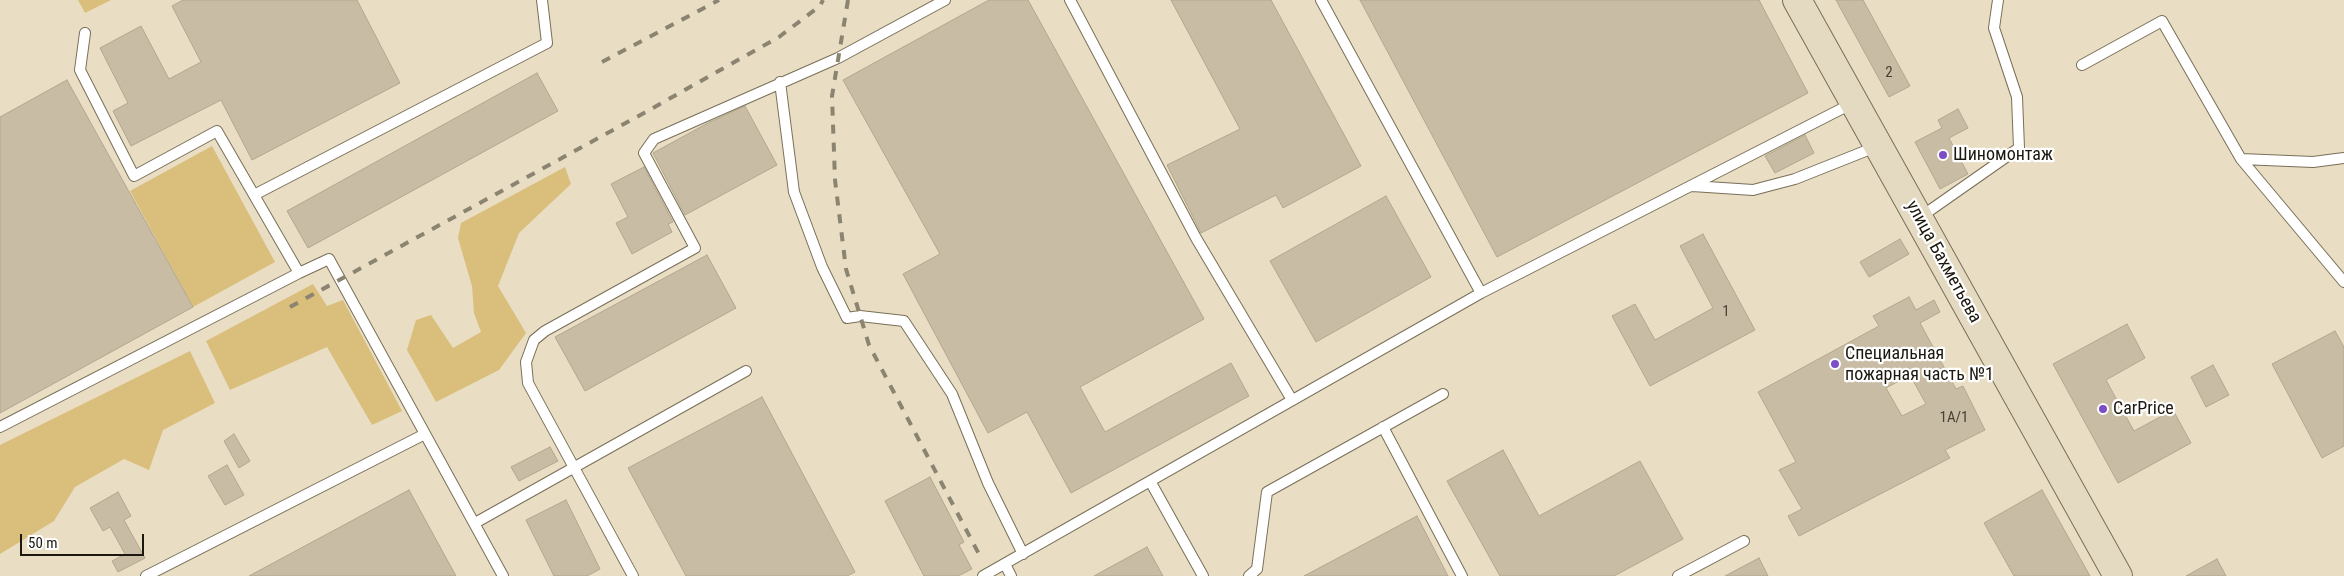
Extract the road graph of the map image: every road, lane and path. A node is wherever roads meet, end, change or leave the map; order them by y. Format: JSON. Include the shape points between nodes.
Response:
{"nodes":[{"id":1,"x":542,"y":0,"type":"edge"},
{"id":2,"x":946,"y":0,"type":"edge"},
{"id":3,"x":1070,"y":0,"type":"edge"},
{"id":4,"x":1321,"y":0,"type":"edge"},
{"id":5,"x":1797,"y":0,"type":"edge"},
{"id":6,"x":1998,"y":0,"type":"edge"},
{"id":7,"x":85,"y":33,"type":"dead end"},
{"id":8,"x":2082,"y":65,"type":"dead end"},
{"id":9,"x":780,"y":82,"type":"junction"},
{"id":10,"x":1854,"y":102,"type":"junction"},
{"id":11,"x":1878,"y":146,"type":"junction"},
{"id":12,"x":2344,"y":158,"type":"edge"},
{"id":13,"x":2240,"y":160,"type":"junction"},
{"id":14,"x":1692,"y":186,"type":"junction"},
{"id":15,"x":254,"y":196,"type":"junction"},
{"id":16,"x":1919,"y":218,"type":"junction"},
{"id":17,"x":299,"y":273,"type":"junction"},
{"id":18,"x":2344,"y":282,"type":"edge"},
{"id":19,"x":1481,"y":293,"type":"junction"},
{"id":20,"x":746,"y":371,"type":"dead end"},
{"id":21,"x":1443,"y":394,"type":"dead end"},
{"id":22,"x":1292,"y":400,"type":"junction"},
{"id":23,"x":0,"y":427,"type":"edge"},
{"id":24,"x":1383,"y":427,"type":"junction"},
{"id":25,"x":425,"y":434,"type":"junction"},
{"id":26,"x":574,"y":469,"type":"junction"},
{"id":27,"x":1150,"y":480,"type":"junction"},
{"id":28,"x":475,"y":523,"type":"junction"},
{"id":29,"x":1744,"y":542,"type":"dead end"},
{"id":30,"x":1023,"y":554,"type":"junction"},
{"id":31,"x":1005,"y":564,"type":"junction"},
{"id":32,"x":146,"y":576,"type":"edge"},
{"id":33,"x":503,"y":576,"type":"edge"},
{"id":34,"x":633,"y":576,"type":"edge"},
{"id":35,"x":983,"y":576,"type":"edge"},
{"id":36,"x":1011,"y":576,"type":"edge"},
{"id":37,"x":1203,"y":576,"type":"edge"},
{"id":38,"x":1249,"y":576,"type":"edge"},
{"id":39,"x":1462,"y":576,"type":"edge"},
{"id":40,"x":1678,"y":576,"type":"edge"},
{"id":41,"x":2118,"y":576,"type":"edge"}],
"edges":[{"from":1,"to":15,"type":"lane","via":[[548,43]]},
{"from":2,"to":9,"type":"lane","via":[[838,58]]},
{"from":3,"to":22,"type":"lane","via":[[1196,238]]},
{"from":4,"to":19,"type":"lane"},
{"from":5,"to":10,"type":"street","name":"улица Бахметьева"},
{"from":6,"to":16,"type":"lane","via":[[1994,28],[2018,97],[2019,148]]},
{"from":7,"to":15,"type":"lane","via":[[80,70],[134,176],[217,131]]},
{"from":8,"to":13,"type":"lane","via":[[2162,21]]},
{"from":9,"to":26,"type":"lane","via":[[654,139],[644,154],[695,248],[534,340],[526,362],[528,383]]},
{"from":9,"to":30,"type":"lane","via":[[794,192],[822,267],[847,318],[860,316],[904,321],[952,394],[988,483]]},
{"from":10,"to":11,"type":"street","name":"улица Бахметьева"},
{"from":10,"to":14,"type":"lane"},
{"from":11,"to":14,"type":"lane","via":[[1795,179],[1753,190]]},
{"from":11,"to":16,"type":"street","name":"улица Бахметьева"},
{"from":12,"to":13,"type":"lane","via":[[2313,162]]},
{"from":13,"to":18,"type":"lane"},
{"from":14,"to":19,"type":"lane"},
{"from":15,"to":17,"type":"lane"},
{"from":16,"to":41,"type":"street","name":"улица Бахметьева"},
{"from":17,"to":23,"type":"lane"},
{"from":17,"to":25,"type":"lane","via":[[329,258]]},
{"from":19,"to":22,"type":"lane"},
{"from":20,"to":26,"type":"lane"},
{"from":21,"to":24,"type":"lane"},
{"from":22,"to":27,"type":"lane"},
{"from":24,"to":38,"type":"lane","via":[[1267,492],[1257,569]]},
{"from":24,"to":39,"type":"lane"},
{"from":25,"to":28,"type":"lane"},
{"from":25,"to":32,"type":"lane"},
{"from":26,"to":28,"type":"lane"},
{"from":26,"to":34,"type":"lane"},
{"from":27,"to":30,"type":"lane"},
{"from":27,"to":37,"type":"lane"},
{"from":28,"to":33,"type":"lane"},
{"from":29,"to":40,"type":"lane"},
{"from":30,"to":31,"type":"lane"},
{"from":31,"to":35,"type":"lane"},
{"from":31,"to":36,"type":"lane"}]}
